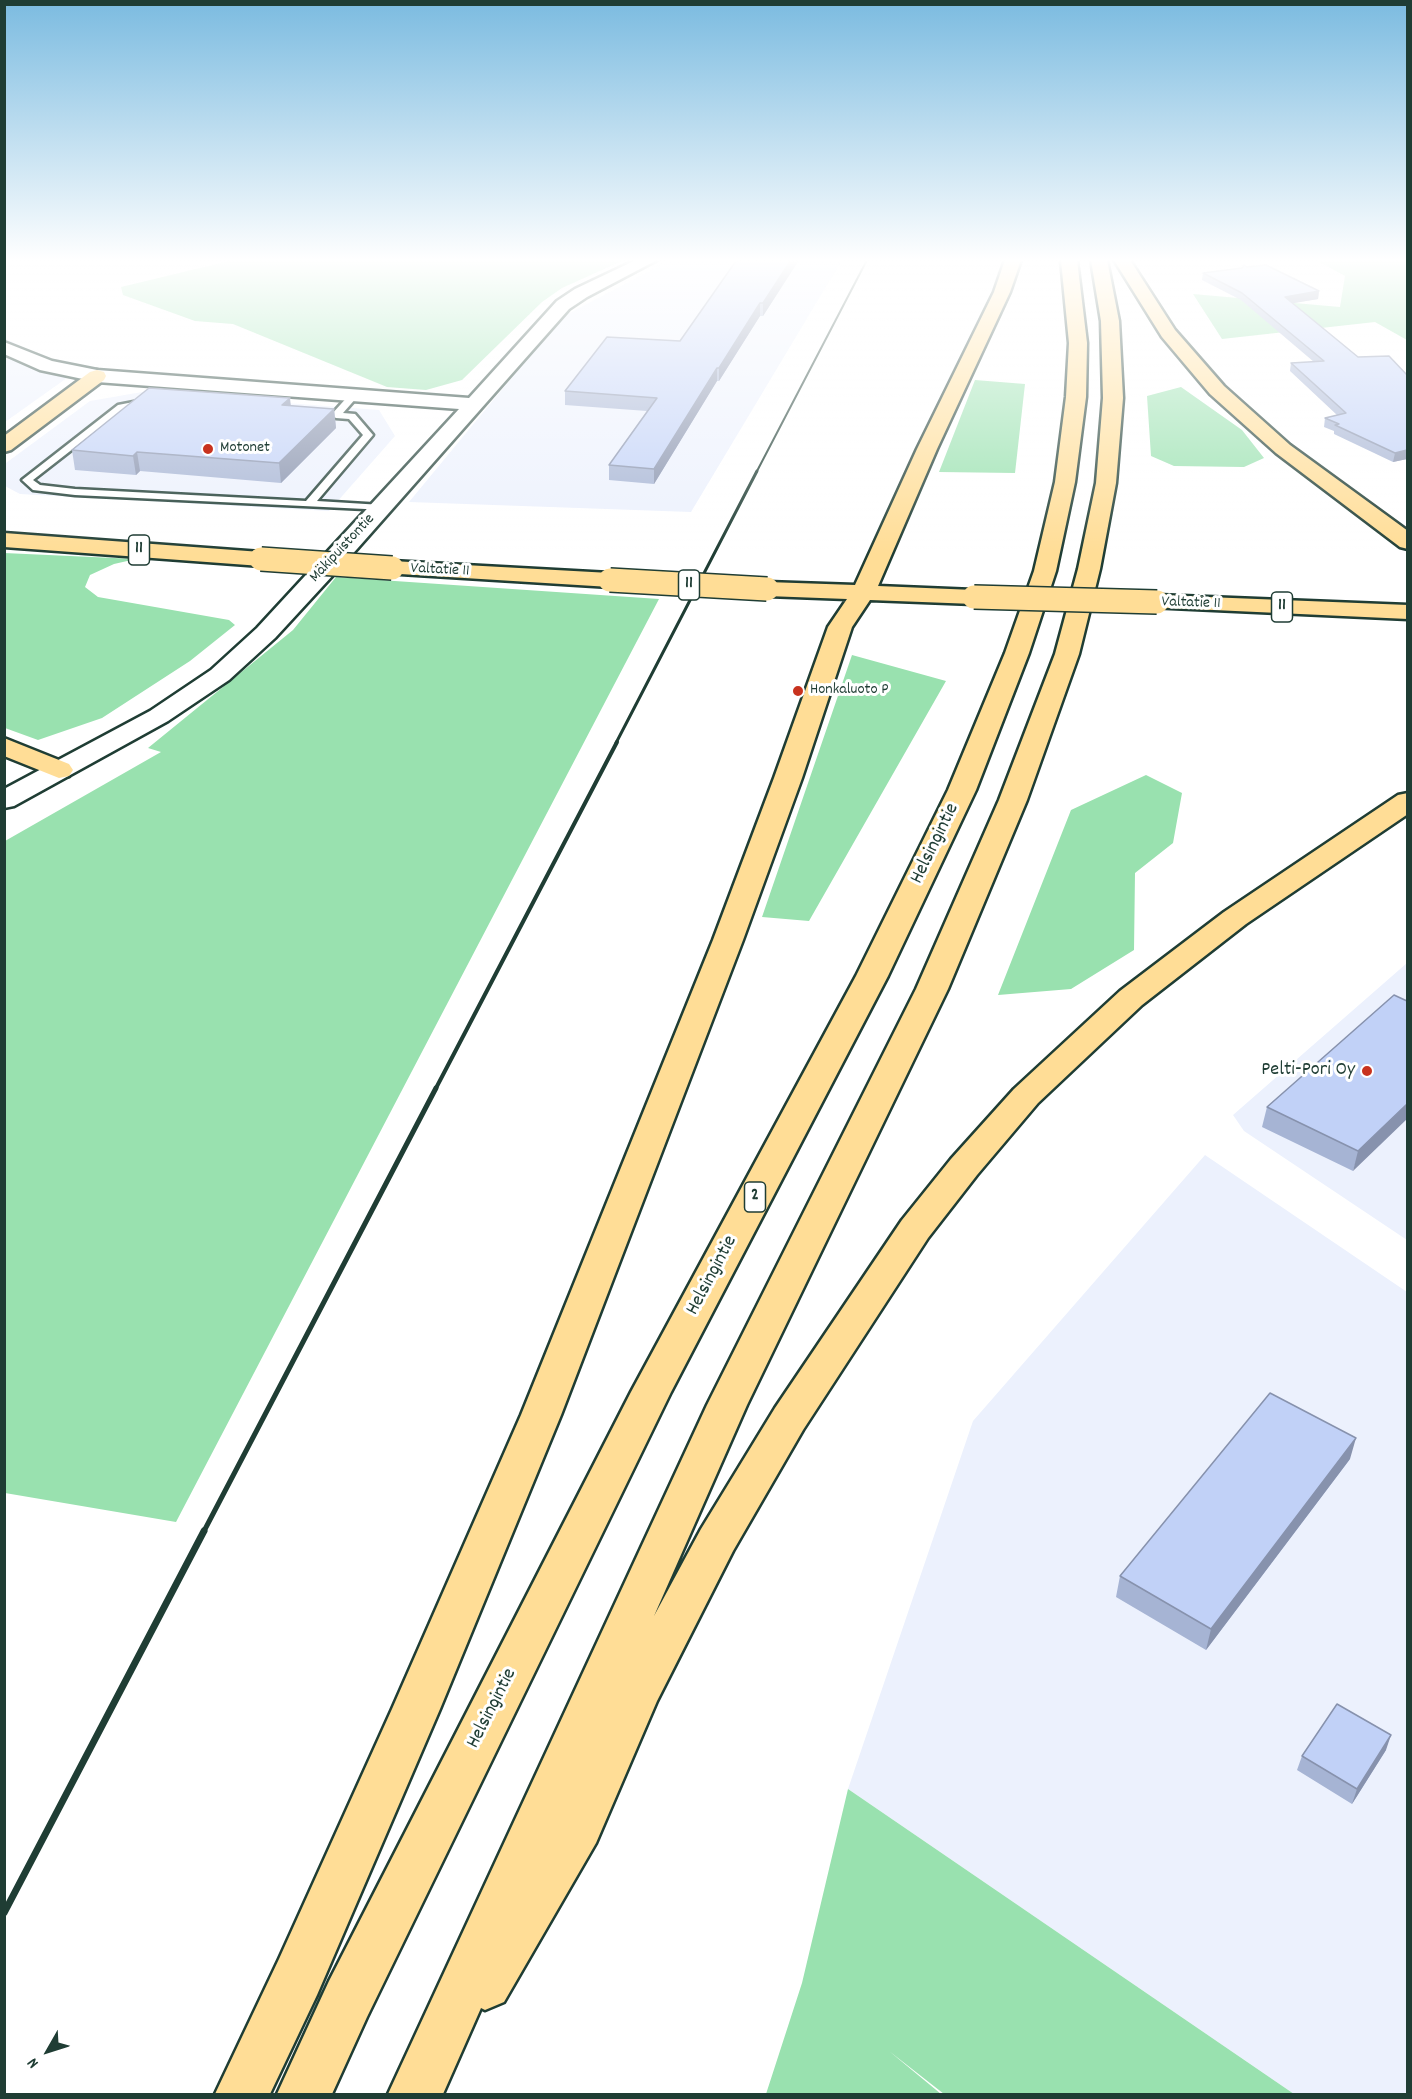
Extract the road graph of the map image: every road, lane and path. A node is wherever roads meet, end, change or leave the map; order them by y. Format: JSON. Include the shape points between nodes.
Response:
{"nodes":[{"id":1,"x":29,"y":358,"type":"edge"},
{"id":2,"x":514,"y":358,"type":"edge"},
{"id":3,"x":970,"y":358,"type":"edge"},
{"id":4,"x":1077,"y":358,"type":"edge"},
{"id":5,"x":1111,"y":358,"type":"edge"},
{"id":6,"x":1189,"y":358,"type":"edge"},
{"id":7,"x":97,"y":376,"type":"junction"},
{"id":8,"x":353,"y":396,"type":"junction"},
{"id":9,"x":159,"y":400,"type":"edge"},
{"id":10,"x":472,"y":404,"type":"junction"},
{"id":11,"x":4,"y":446,"type":"edge"},
{"id":12,"x":309,"y":504,"type":"junction"},
{"id":13,"x":382,"y":508,"type":"junction"},
{"id":14,"x":9,"y":541,"type":"edge"},
{"id":15,"x":1407,"y":542,"type":"edge"},
{"id":16,"x":863,"y":593,"type":"junction"},
{"id":17,"x":1407,"y":612,"type":"edge"},
{"id":18,"x":4,"y":746,"type":"edge"},
{"id":19,"x":59,"y":770,"type":"junction"},
{"id":20,"x":4,"y":800,"type":"edge"},
{"id":21,"x":1407,"y":801,"type":"edge"},
{"id":22,"x":242,"y":2094,"type":"edge"},
{"id":23,"x":304,"y":2094,"type":"edge"},
{"id":24,"x":415,"y":2094,"type":"edge"},
{"id":25,"x":420,"y":2094,"type":"edge"}],
"edges":[{"from":1,"to":7,"type":"street","via":[[47,366]]},
{"from":2,"to":10,"type":"street","name":"Mäkipuistontie"},
{"from":3,"to":16,"type":"highway"},
{"from":4,"to":23,"type":"highway","name":"Helsingintie","number":"2","via":[[1065,482],[1045,571],[962,790],[872,976],[651,1392]]},
{"from":5,"to":24,"type":"highway","via":[[1113,398],[1106,483],[1089,569],[1067,654],[1013,800],[932,989],[727,1405]]},
{"from":6,"to":15,"type":"highway","via":[[1217,390],[1283,449]]},
{"from":7,"to":8,"type":"street"},
{"from":7,"to":11,"type":"highway"},
{"from":8,"to":10,"type":"street"},
{"from":8,"to":12,"type":"lane","via":[[330,414],[352,416],[368,435]]},
{"from":9,"to":12,"type":"lane","via":[[121,407],[27,480],[38,488],[75,492]]},
{"from":10,"to":13,"type":"street","name":"Mäkipuistontie"},
{"from":12,"to":13,"type":"lane"},
{"from":13,"to":19,"type":"street","name":"Mäkipuistontie","via":[[266,633],[220,675],[159,716]]},
{"from":14,"to":16,"type":"highway","name":"Valtatie 11","number":"11","bridge":true,"via":[[392,568]]},
{"from":16,"to":17,"type":"highway","name":"Valtatie 11","number":"11","bridge":true},
{"from":16,"to":22,"type":"highway","via":[[840,627],[728,940],[536,1426],[412,1720]]},
{"from":18,"to":19,"type":"highway"},
{"from":19,"to":20,"type":"street","name":"Mäkipuistontie"},
{"from":21,"to":25,"type":"highway","via":[[1234,918],[1131,998],[1026,1096],[915,1228],[789,1419],[716,1541],[635,1698],[578,1827]]}]}
